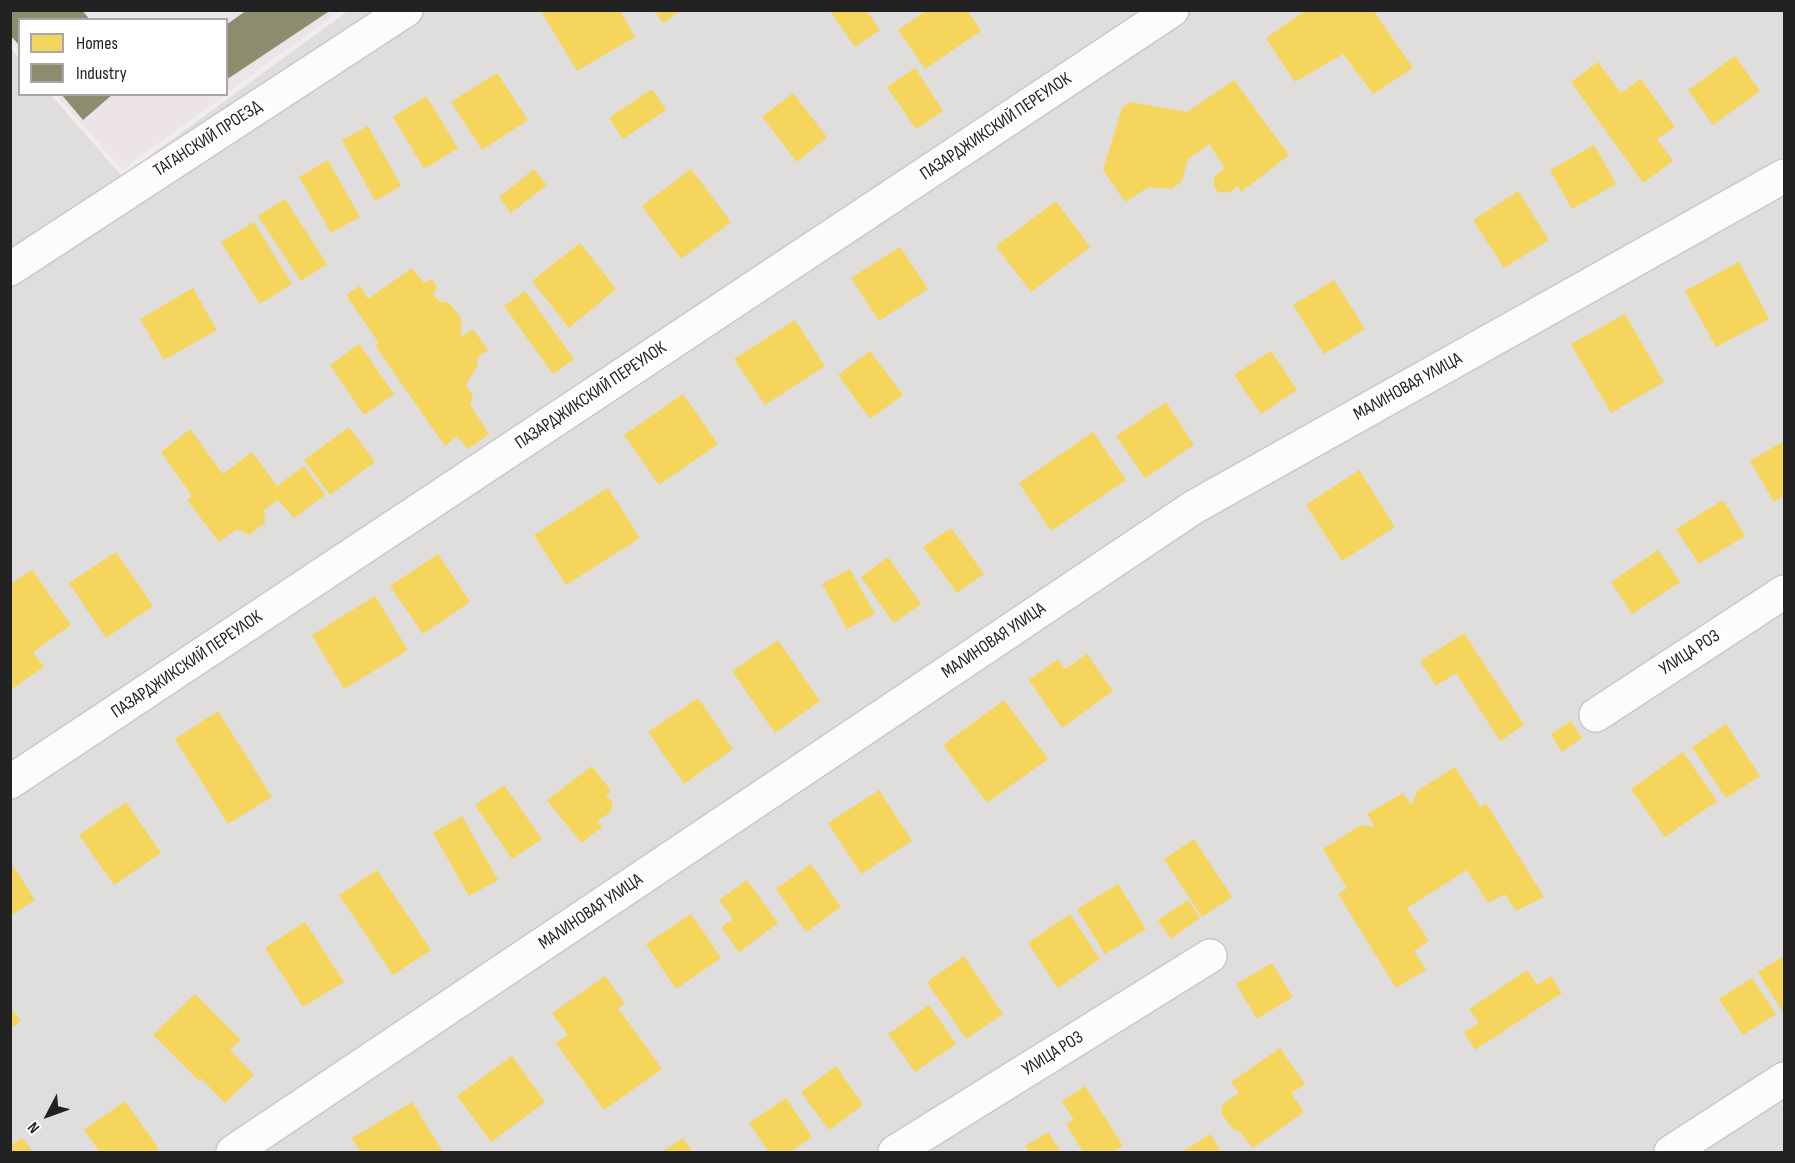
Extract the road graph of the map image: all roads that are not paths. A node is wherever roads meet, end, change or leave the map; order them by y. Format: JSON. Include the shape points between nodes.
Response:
{"nodes":[{"id":1,"x":406,"y":10,"type":"edge"},
{"id":2,"x":1172,"y":10,"type":"edge"},
{"id":3,"x":1785,"y":176,"type":"edge"},
{"id":4,"x":10,"y":268,"type":"edge"},
{"id":5,"x":1785,"y":592,"type":"edge"},
{"id":6,"x":1596,"y":715,"type":"dead end"},
{"id":7,"x":10,"y":782,"type":"edge"},
{"id":8,"x":1210,"y":956,"type":"dead end"},
{"id":9,"x":1785,"y":1079,"type":"edge"},
{"id":10,"x":233,"y":1152,"type":"edge"},
{"id":11,"x":895,"y":1152,"type":"edge"},
{"id":12,"x":1671,"y":1152,"type":"edge"}],
"edges":[{"from":1,"to":4,"type":"street","name":"ТАГАНСКИЙ ПРОЕЗД"},
{"from":2,"to":7,"type":"street","name":"ПАЗАРДЖИКСКИЙ ПЕРЕУЛОК"},
{"from":3,"to":10,"type":"street","name":"МАЛИНОВАЯ УЛИЦА","via":[[1194,507]]},
{"from":5,"to":6,"type":"street","name":"УЛИЦА РОЗ"},
{"from":8,"to":11,"type":"street","name":"УЛИЦА РОЗ"},
{"from":9,"to":12,"type":"street"}]}
